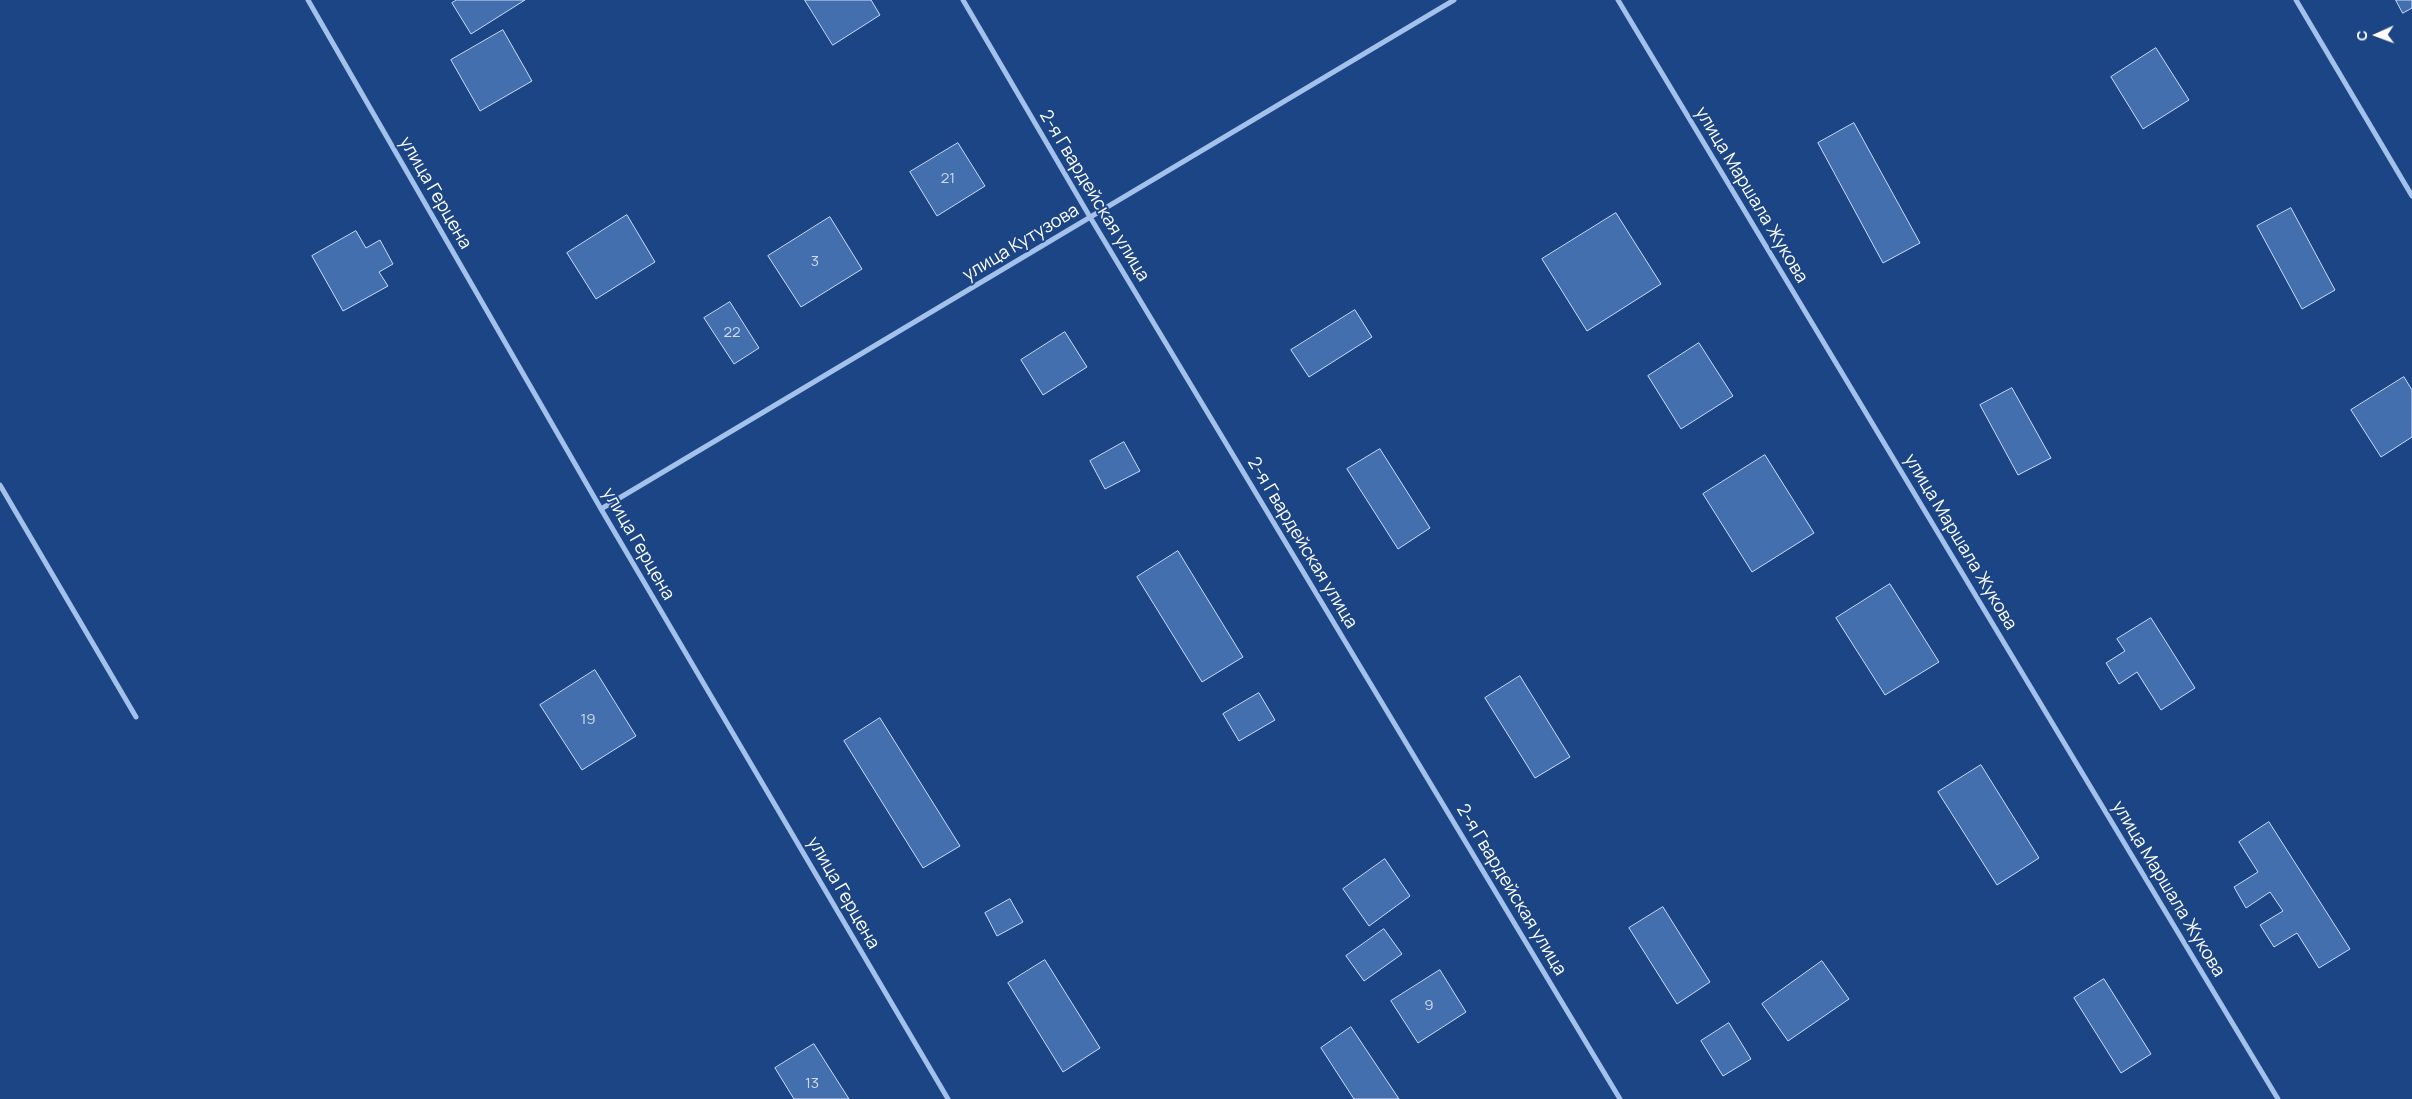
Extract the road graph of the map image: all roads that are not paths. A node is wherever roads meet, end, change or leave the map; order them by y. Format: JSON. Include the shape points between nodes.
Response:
{"nodes":[{"id":1,"x":308,"y":0,"type":"edge"},
{"id":2,"x":963,"y":0,"type":"edge"},
{"id":3,"x":1454,"y":0,"type":"edge"},
{"id":4,"x":1618,"y":0,"type":"edge"},
{"id":5,"x":2296,"y":0,"type":"edge"},
{"id":6,"x":2412,"y":196,"type":"edge"},
{"id":7,"x":1090,"y":217,"type":"junction"},
{"id":8,"x":0,"y":485,"type":"edge"},
{"id":9,"x":601,"y":509,"type":"junction"},
{"id":10,"x":136,"y":717,"type":"dead end"},
{"id":11,"x":948,"y":1099,"type":"edge"},
{"id":12,"x":1620,"y":1099,"type":"edge"},
{"id":13,"x":2278,"y":1099,"type":"edge"}],
"edges":[{"from":1,"to":9,"type":"street","name":"улица Герцена"},
{"from":2,"to":7,"type":"street","name":"2-я Гвардейская улица"},
{"from":3,"to":7,"type":"street","name":"улица Кутузова"},
{"from":4,"to":13,"type":"street","name":"улица Маршала Жукова"},
{"from":5,"to":6,"type":"street"},
{"from":7,"to":9,"type":"street","name":"улица Кутузова"},
{"from":7,"to":12,"type":"street","name":"2-я Гвардейская улица"},
{"from":8,"to":10,"type":"street"},
{"from":9,"to":11,"type":"street","name":"улица Герцена"}]}
